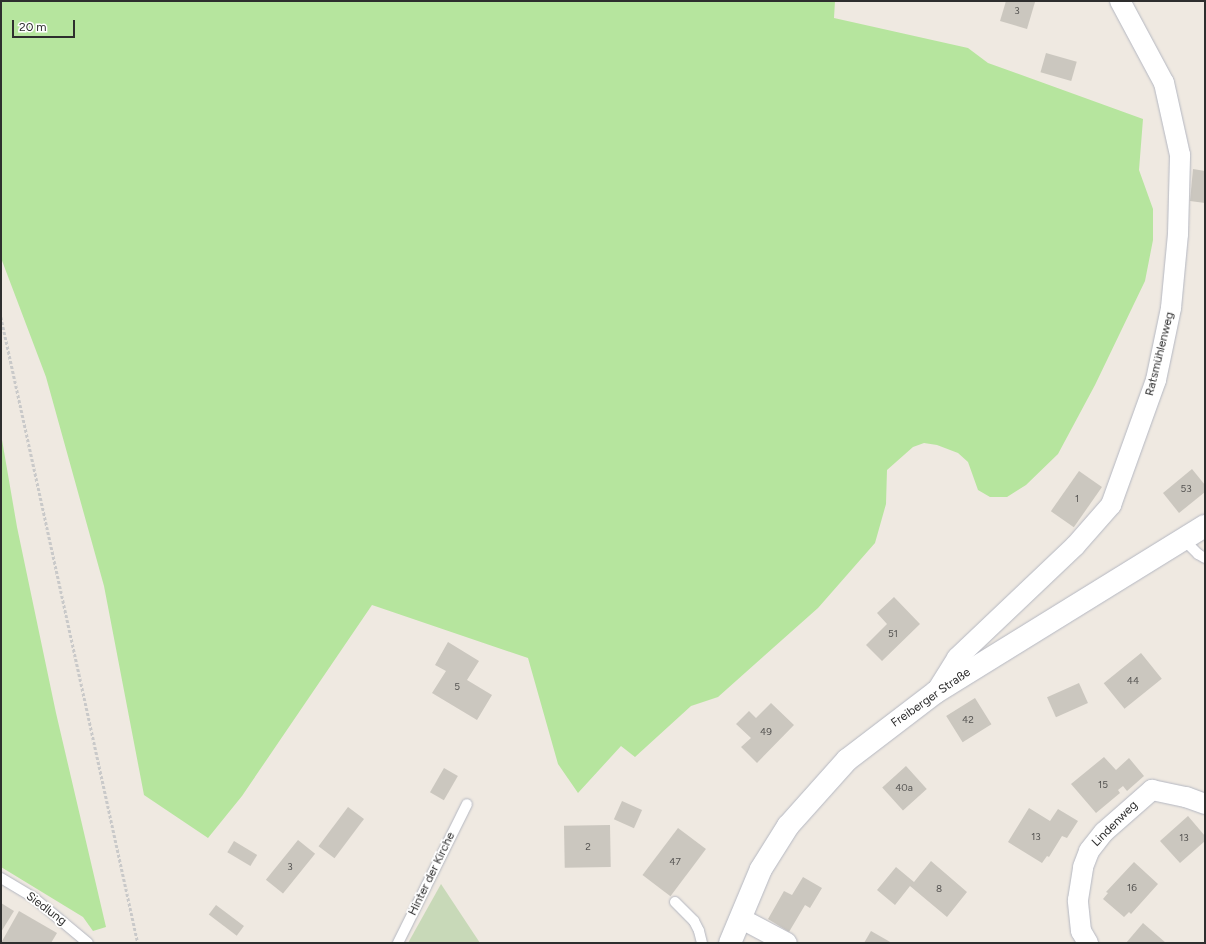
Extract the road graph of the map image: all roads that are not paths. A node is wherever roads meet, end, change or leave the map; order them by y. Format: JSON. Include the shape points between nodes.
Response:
{"nodes":[{"id":1,"x":1120,"y":1,"type":"edge"},
{"id":2,"x":1205,"y":526,"type":"edge"},
{"id":3,"x":1182,"y":538,"type":"junction"},
{"id":4,"x":1205,"y":558,"type":"edge"},
{"id":5,"x":936,"y":692,"type":"junction"},
{"id":6,"x":467,"y":804,"type":"dead end"},
{"id":7,"x":1205,"y":804,"type":"edge"},
{"id":8,"x":1,"y":878,"type":"edge"},
{"id":9,"x":675,"y":902,"type":"dead end"},
{"id":10,"x":740,"y":918,"type":"junction"},
{"id":11,"x":88,"y":943,"type":"edge"},
{"id":12,"x":398,"y":943,"type":"edge"},
{"id":13,"x":702,"y":943,"type":"edge"},
{"id":14,"x":730,"y":943,"type":"edge"},
{"id":15,"x":787,"y":943,"type":"edge"},
{"id":16,"x":1088,"y":943,"type":"edge"}],
"edges":[{"from":1,"to":5,"type":"street","name":"Ratsmühlenweg","via":[[1164,83],[1180,155],[1178,234],[1172,301],[1156,380],[1111,505],[1075,546],[957,658]]},
{"from":2,"to":3,"type":"street","name":"Freiberger Straße"},
{"from":3,"to":4,"type":"lane"},
{"from":3,"to":5,"type":"street","name":"Freiberger Straße"},
{"from":5,"to":10,"type":"street","name":"Freiberger Straße","via":[[847,760],[788,826],[761,869]]},
{"from":6,"to":12,"type":"lane","name":"Hinter der Kirche"},
{"from":7,"to":16,"type":"street","name":"Lindenweg","via":[[1152,790],[1104,832],[1088,851],[1078,900],[1081,931]]},
{"from":8,"to":11,"type":"lane","name":"Siedlung","via":[[34,898]]},
{"from":9,"to":13,"type":"lane","via":[[694,921],[700,931]]},
{"from":10,"to":14,"type":"street","name":"Freiberger Straße"},
{"from":10,"to":15,"type":"street"}]}
